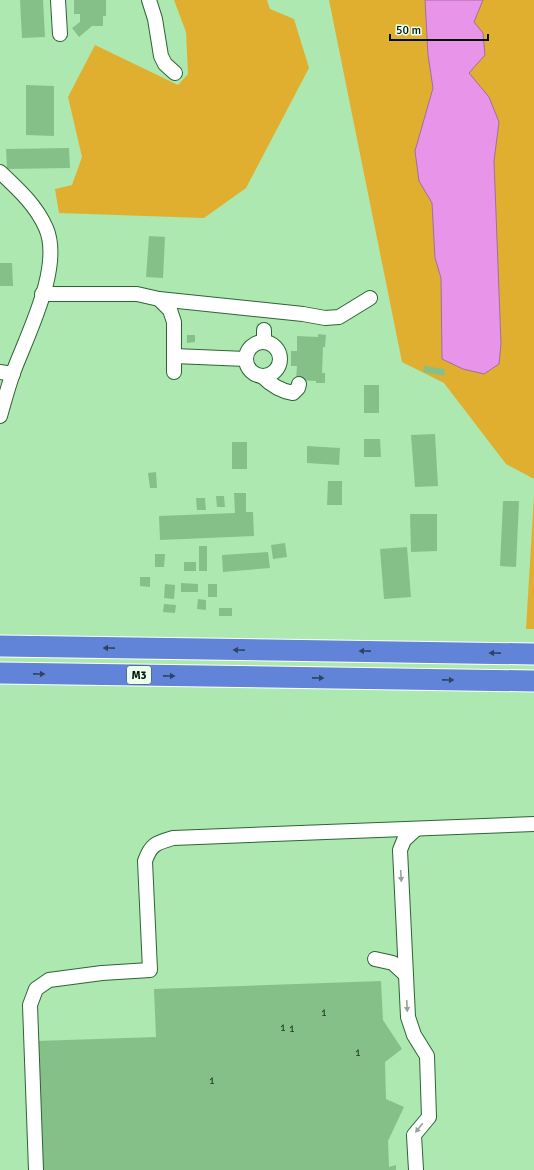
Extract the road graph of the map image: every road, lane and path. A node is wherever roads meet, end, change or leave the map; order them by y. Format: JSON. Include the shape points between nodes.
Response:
{"nodes":[{"id":1,"x":58,"y":0,"type":"edge"},
{"id":2,"x":149,"y":0,"type":"edge"},
{"id":3,"x":60,"y":34,"type":"dead end"},
{"id":4,"x":175,"y":73,"type":"dead end"},
{"id":5,"x":0,"y":172,"type":"edge"},
{"id":6,"x":0,"y":186,"type":"edge"},
{"id":7,"x":20,"y":191,"type":"junction"},
{"id":8,"x":42,"y":294,"type":"junction"},
{"id":9,"x":370,"y":298,"type":"dead end"},
{"id":10,"x":159,"y":299,"type":"junction"},
{"id":11,"x":174,"y":356,"type":"junction"},
{"id":12,"x":246,"y":359,"type":"junction"},
{"id":13,"x":174,"y":372,"type":"dead end"},
{"id":14,"x":6,"y":373,"type":"edge"},
{"id":15,"x":262,"y":376,"type":"junction"},
{"id":16,"x":299,"y":384,"type":"dead end"},
{"id":17,"x":0,"y":416,"type":"edge"},
{"id":18,"x":0,"y":646,"type":"edge"},
{"id":19,"x":534,"y":654,"type":"edge"},
{"id":20,"x":0,"y":673,"type":"edge"},
{"id":21,"x":534,"y":681,"type":"edge"},
{"id":22,"x":534,"y":824,"type":"edge"},
{"id":23,"x":416,"y":829,"type":"junction"},
{"id":24,"x":381,"y":830,"type":"junction"},
{"id":25,"x":400,"y":850,"type":"junction"},
{"id":26,"x":375,"y":959,"type":"dead end"},
{"id":27,"x":406,"y":975,"type":"junction"},
{"id":28,"x":36,"y":1170,"type":"edge"},
{"id":29,"x":416,"y":1170,"type":"edge"}],
"edges":[{"from":1,"to":3,"type":"lane"},
{"from":2,"to":4,"type":"lane","via":[[161,56]]},
{"from":5,"to":7,"type":"lane"},
{"from":6,"to":7,"type":"lane"},
{"from":7,"to":8,"type":"lane","via":[[40,217],[49,241],[48,275]]},
{"from":8,"to":10,"type":"lane","via":[[137,294]]},
{"from":8,"to":14,"type":"lane"},
{"from":9,"to":10,"type":"lane","via":[[339,317],[325,318]]},
{"from":10,"to":11,"type":"lane","via":[[170,310],[174,322]]},
{"from":11,"to":12,"type":"lane"},
{"from":11,"to":13,"type":"lane"},
{"from":12,"to":15,"type":"lane","via":[[246,365],[253,373]]},
{"from":12,"to":15,"type":"lane","via":[[250,346],[264,336],[276,348],[280,357],[278,367],[272,374]]},
{"from":14,"to":17,"type":"lane"},
{"from":15,"to":16,"type":"lane","via":[[284,392],[293,393]]},
{"from":19,"to":18,"type":"highway","number":"M3","one_way":true},
{"from":20,"to":21,"type":"highway","number":"M3","one_way":true},
{"from":22,"to":23,"type":"lane"},
{"from":23,"to":24,"type":"lane"},
{"from":23,"to":25,"type":"lane","via":[[404,840]]},
{"from":24,"to":25,"type":"lane","via":[[393,837]]},
{"from":24,"to":28,"type":"lane","via":[[172,838],[159,842],[149,849],[145,861],[150,970],[49,980],[36,989],[30,1005]]},
{"from":25,"to":27,"type":"lane","one_way":true},
{"from":26,"to":27,"type":"lane","via":[[393,963]]},
{"from":27,"to":29,"type":"lane","one_way":true,"via":[[408,1017],[414,1035],[426,1056],[429,1117],[414,1135]]}]}
